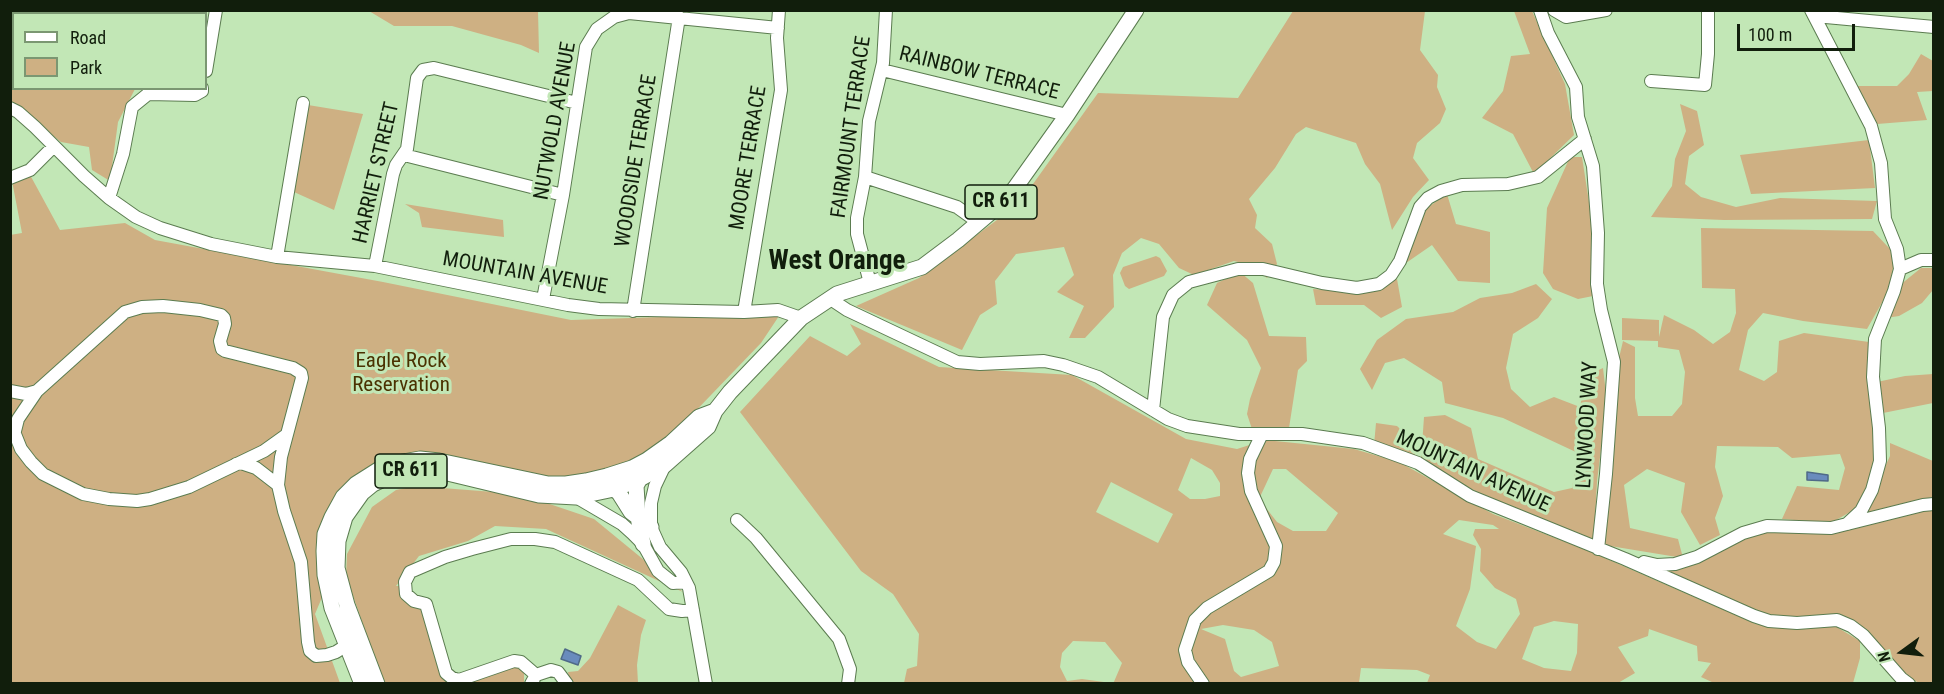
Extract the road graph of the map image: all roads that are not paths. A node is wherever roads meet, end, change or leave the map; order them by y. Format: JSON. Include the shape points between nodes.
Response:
{"nodes":[{"id":1,"x":216,"y":10,"type":"edge"},
{"id":2,"x":779,"y":10,"type":"edge"},
{"id":3,"x":886,"y":10,"type":"edge"},
{"id":4,"x":1540,"y":10,"type":"edge"},
{"id":5,"x":1554,"y":10,"type":"edge"},
{"id":6,"x":1606,"y":10,"type":"edge"},
{"id":7,"x":1708,"y":10,"type":"edge"},
{"id":8,"x":1131,"y":11,"type":"edge"},
{"id":9,"x":1813,"y":13,"type":"edge"},
{"id":10,"x":679,"y":17,"type":"junction"},
{"id":11,"x":1934,"y":27,"type":"edge"},
{"id":12,"x":778,"y":28,"type":"junction"},
{"id":13,"x":207,"y":65,"type":"edge"},
{"id":14,"x":882,"y":70,"type":"junction"},
{"id":15,"x":1651,"y":81,"type":"dead end"},
{"id":16,"x":202,"y":90,"type":"edge"},
{"id":17,"x":303,"y":104,"type":"dead end"},
{"id":18,"x":577,"y":104,"type":"junction"},
{"id":19,"x":10,"y":108,"type":"edge"},
{"id":20,"x":1067,"y":115,"type":"junction"},
{"id":21,"x":1585,"y":139,"type":"junction"},
{"id":22,"x":54,"y":146,"type":"junction"},
{"id":23,"x":404,"y":155,"type":"junction"},
{"id":24,"x":865,"y":177,"type":"junction"},
{"id":25,"x":10,"y":178,"type":"edge"},
{"id":26,"x":563,"y":195,"type":"junction"},
{"id":27,"x":110,"y":198,"type":"junction"},
{"id":28,"x":978,"y":222,"type":"junction"},
{"id":29,"x":1897,"y":249,"type":"junction"},
{"id":30,"x":277,"y":257,"type":"junction"},
{"id":31,"x":1927,"y":260,"type":"edge"},
{"id":32,"x":375,"y":266,"type":"junction"},
{"id":33,"x":1900,"y":269,"type":"junction"},
{"id":34,"x":870,"y":283,"type":"junction"},
{"id":35,"x":829,"y":298,"type":"junction"},
{"id":36,"x":543,"y":299,"type":"junction"},
{"id":37,"x":633,"y":311,"type":"junction"},
{"id":38,"x":744,"y":312,"type":"junction"},
{"id":39,"x":801,"y":318,"type":"junction"},
{"id":40,"x":10,"y":391,"type":"edge"},
{"id":41,"x":37,"y":391,"type":"junction"},
{"id":42,"x":1153,"y":410,"type":"junction"},
{"id":43,"x":715,"y":411,"type":"junction"},
{"id":44,"x":696,"y":421,"type":"junction"},
{"id":45,"x":13,"y":427,"type":"edge"},
{"id":46,"x":1262,"y":434,"type":"junction"},
{"id":47,"x":285,"y":436,"type":"junction"},
{"id":48,"x":236,"y":464,"type":"junction"},
{"id":49,"x":665,"y":465,"type":"junction"},
{"id":50,"x":638,"y":480,"type":"junction"},
{"id":51,"x":566,"y":484,"type":"junction"},
{"id":52,"x":278,"y":485,"type":"junction"},
{"id":53,"x":614,"y":489,"type":"junction"},
{"id":54,"x":576,"y":497,"type":"junction"},
{"id":55,"x":1934,"y":504,"type":"edge"},
{"id":56,"x":638,"y":517,"type":"junction"},
{"id":57,"x":737,"y":520,"type":"dead end"},
{"id":58,"x":1844,"y":526,"type":"junction"},
{"id":59,"x":651,"y":527,"type":"junction"},
{"id":60,"x":645,"y":547,"type":"junction"},
{"id":61,"x":1598,"y":549,"type":"junction"},
{"id":62,"x":1625,"y":560,"type":"junction"},
{"id":63,"x":685,"y":582,"type":"junction"},
{"id":64,"x":693,"y":610,"type":"junction"},
{"id":65,"x":353,"y":639,"type":"junction"},
{"id":66,"x":534,"y":679,"type":"edge"},
{"id":67,"x":362,"y":684,"type":"edge"},
{"id":68,"x":371,"y":684,"type":"edge"},
{"id":69,"x":377,"y":684,"type":"edge"},
{"id":70,"x":567,"y":684,"type":"edge"},
{"id":71,"x":706,"y":684,"type":"edge"},
{"id":72,"x":848,"y":684,"type":"edge"},
{"id":73,"x":1203,"y":684,"type":"edge"},
{"id":74,"x":1910,"y":684,"type":"edge"}],
"edges":[{"from":1,"to":13,"type":"street"},
{"from":2,"to":12,"type":"street","name":"MOORE TERRACE"},
{"from":3,"to":14,"type":"street","name":"FAIRMOUNT TERRACE"},
{"from":4,"to":21,"type":"street","name":"LYNWOOD WAY","via":[[1576,87],[1578,117]]},
{"from":5,"to":6,"type":"street","via":[[1566,17]]},
{"from":7,"to":15,"type":"street","via":[[1705,85]]},
{"from":8,"to":20,"type":"main road","number":"CR 611"},
{"from":9,"to":11,"type":"street"},
{"from":9,"to":29,"type":"street","via":[[1871,126],[1881,163],[1885,219]]},
{"from":10,"to":12,"type":"street","name":"NUTWOLD AVENUE"},
{"from":10,"to":18,"type":"street","name":"NUTWOLD AVENUE","via":[[629,13],[605,22],[586,47]]},
{"from":10,"to":37,"type":"street","name":"WOODSIDE TERRACE"},
{"from":12,"to":38,"type":"street","name":"MOORE TERRACE","via":[[782,90]]},
{"from":14,"to":20,"type":"street","name":"RAINBOW TERRACE"},
{"from":14,"to":24,"type":"street","name":"FAIRMOUNT TERRACE","via":[[869,121]]},
{"from":16,"to":27,"type":"street","via":[[195,95],[148,94],[136,103],[130,111]]},
{"from":17,"to":30,"type":"street"},
{"from":18,"to":23,"type":"street","name":"HARRIET STREET","via":[[428,68],[417,78]]},
{"from":18,"to":26,"type":"street","name":"NUTWOLD AVENUE"},
{"from":19,"to":22,"type":"street","name":"MOUNTAIN AVENUE"},
{"from":20,"to":28,"type":"main road","number":"CR 611","via":[[1015,188]]},
{"from":21,"to":42,"type":"street","via":[[1538,177],[1508,184],[1462,185],[1428,198],[1420,207],[1400,261],[1379,284],[1357,288],[1263,269],[1221,273],[1189,282],[1173,295],[1163,316]]},
{"from":21,"to":61,"type":"street","name":"LYNWOOD WAY","via":[[1593,166],[1597,284],[1614,362]]},
{"from":22,"to":25,"type":"street","via":[[30,170]]},
{"from":22,"to":27,"type":"street","name":"MOUNTAIN AVENUE"},
{"from":23,"to":26,"type":"street"},
{"from":23,"to":32,"type":"street","name":"HARRIET STREET","via":[[393,174]]},
{"from":24,"to":28,"type":"street","via":[[957,207]]},
{"from":24,"to":34,"type":"street","name":"FAIRMOUNT TERRACE","via":[[856,218]]},
{"from":26,"to":36,"type":"street","name":"NUTWOLD AVENUE"},
{"from":27,"to":30,"type":"street","name":"MOUNTAIN AVENUE","via":[[160,228],[212,244]]},
{"from":28,"to":34,"type":"main road","number":"CR 611","via":[[922,267]]},
{"from":29,"to":31,"type":"street"},
{"from":29,"to":33,"type":"street"},
{"from":30,"to":32,"type":"street","name":"MOUNTAIN AVENUE"},
{"from":31,"to":33,"type":"street"},
{"from":32,"to":36,"type":"street","name":"MOUNTAIN AVENUE"},
{"from":33,"to":58,"type":"street","via":[[1875,339],[1873,376],[1880,461],[1861,511]]},
{"from":34,"to":35,"type":"main road","number":"CR 611"},
{"from":35,"to":39,"type":"main road","number":"CR 611"},
{"from":35,"to":42,"type":"street","name":"MOUNTAIN AVENUE","via":[[957,362],[1044,361],[1063,365],[1098,377]]},
{"from":36,"to":37,"type":"street","name":"MOUNTAIN AVENUE"},
{"from":37,"to":38,"type":"street","name":"MOUNTAIN AVENUE"},
{"from":38,"to":39,"type":"street","name":"MOUNTAIN AVENUE","via":[[778,310]]},
{"from":39,"to":43,"type":"main road","number":"CR 611"},
{"from":40,"to":41,"type":"street"},
{"from":41,"to":45,"type":"street"},
{"from":41,"to":47,"type":"street","via":[[125,312],[163,306],[200,310],[224,318],[220,341],[225,351],[293,368],[301,374]]},
{"from":42,"to":46,"type":"street","name":"MOUNTAIN AVENUE","via":[[1187,426]]},
{"from":43,"to":44,"type":"main road","number":"CR 611"},
{"from":43,"to":49,"type":"main road","number":"CR 611","via":[[708,427]]},
{"from":44,"to":50,"type":"main road","via":[[688,436],[647,468]]},
{"from":44,"to":51,"type":"main road","number":"CR 611","via":[[659,452],[632,468]]},
{"from":45,"to":48,"type":"street","via":[[21,449],[43,474],[83,494],[109,499],[136,501],[169,494]]},
{"from":46,"to":61,"type":"street","name":"MOUNTAIN AVENUE","via":[[1302,434],[1363,443],[1418,463],[1470,496]]},
{"from":46,"to":73,"type":"street","via":[[1248,473],[1251,491],[1276,546],[1274,562],[1269,571],[1207,608],[1195,620],[1185,650]]},
{"from":47,"to":48,"type":"street"},
{"from":47,"to":52,"type":"street"},
{"from":48,"to":52,"type":"street","via":[[256,468]]},
{"from":49,"to":50,"type":"main road","number":"CR 611"},
{"from":49,"to":59,"type":"street","via":[[654,486]]},
{"from":50,"to":53,"type":"main road","number":"CR 611"},
{"from":50,"to":56,"type":"main road"},
{"from":51,"to":53,"type":"main road"},
{"from":51,"to":65,"type":"main road","number":"CR 611","via":[[540,483],[420,459],[386,465],[369,474],[343,498],[332,517],[324,551],[332,608]]},
{"from":52,"to":65,"type":"street","via":[[301,562],[310,651],[316,656],[336,652]]},
{"from":53,"to":54,"type":"main road","number":"CR 611"},
{"from":53,"to":56,"type":"main road"},
{"from":54,"to":60,"type":"street","via":[[622,524]]},
{"from":54,"to":65,"type":"main road","number":"CR 611","via":[[539,495],[435,470],[396,473],[373,484],[345,517],[338,541],[338,568]]},
{"from":55,"to":58,"type":"street"},
{"from":56,"to":59,"type":"main road"},
{"from":56,"to":60,"type":"main road"},
{"from":57,"to":72,"type":"street","via":[[839,639],[850,669]]},
{"from":58,"to":62,"type":"street","via":[[1767,526],[1675,564]]},
{"from":59,"to":63,"type":"street"},
{"from":60,"to":63,"type":"street","via":[[664,568]]},
{"from":61,"to":62,"type":"street","name":"MOUNTAIN AVENUE"},
{"from":62,"to":74,"type":"street","name":"MOUNTAIN AVENUE","via":[[1769,621],[1837,620],[1851,626]]},
{"from":63,"to":64,"type":"street"},
{"from":64,"to":66,"type":"street","via":[[669,609],[638,580],[555,542],[535,539],[519,538],[482,546],[445,556],[410,572],[405,582],[406,594],[426,604],[446,673],[459,680],[514,660],[521,662]]},
{"from":64,"to":71,"type":"street"},
{"from":65,"to":67,"type":"main road","number":"CR 611"},
{"from":65,"to":68,"type":"main road"},
{"from":65,"to":69,"type":"main road","number":"CR 611"},
{"from":66,"to":70,"type":"street","via":[[543,671],[558,672]]}]}
